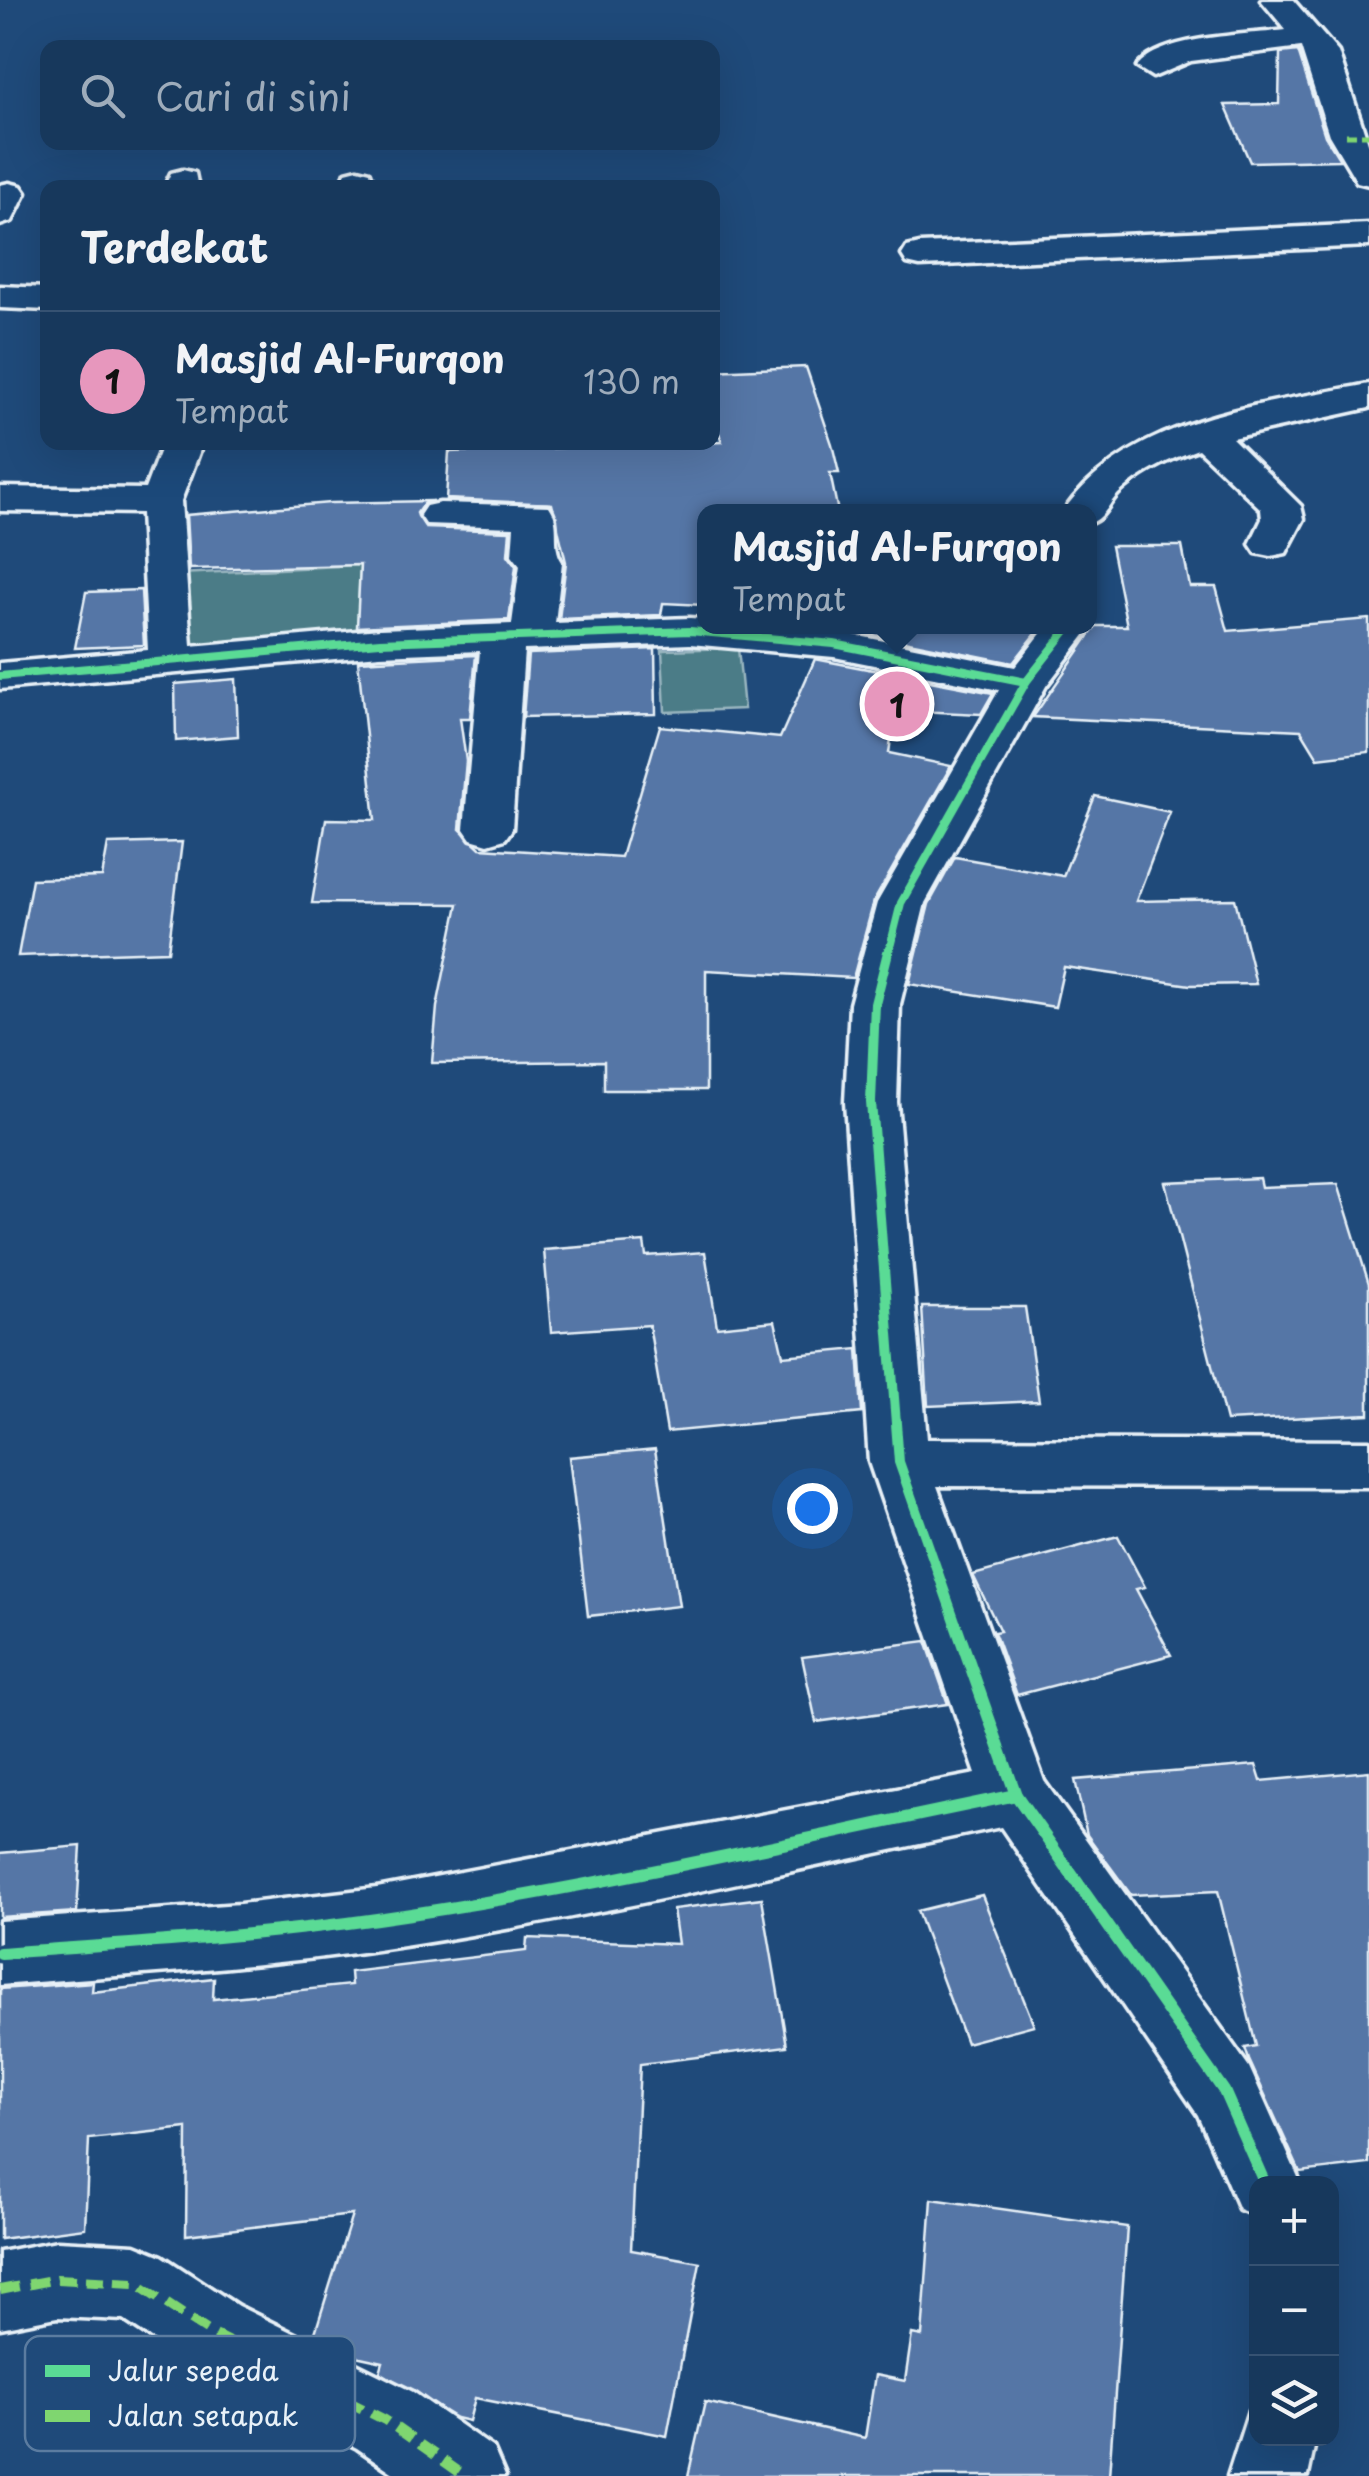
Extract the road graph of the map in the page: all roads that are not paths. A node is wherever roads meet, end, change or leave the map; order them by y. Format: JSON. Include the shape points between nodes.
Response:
{"nodes":[{"id":1,"x":1276,"y":0,"type":"edge"},
{"id":2,"x":1309,"y":37,"type":"junction"},
{"id":3,"x":1154,"y":68,"type":"dead end"},
{"id":4,"x":1358,"y":135,"type":"edge"},
{"id":5,"x":1369,"y":175,"type":"edge"},
{"id":6,"x":1369,"y":235,"type":"edge"},
{"id":7,"x":920,"y":255,"type":"dead end"},
{"id":8,"x":0,"y":297,"type":"edge"},
{"id":9,"x":40,"y":299,"type":"edge"},
{"id":10,"x":1369,"y":396,"type":"edge"},
{"id":11,"x":1206,"y":436,"type":"junction"},
{"id":12,"x":179,"y":450,"type":"edge"},
{"id":13,"x":0,"y":500,"type":"edge"},
{"id":14,"x":161,"y":502,"type":"junction"},
{"id":15,"x":1086,"y":504,"type":"edge"},
{"id":16,"x":440,"y":515,"type":"dead end"},
{"id":17,"x":1272,"y":544,"type":"dead end"},
{"id":18,"x":697,"y":631,"type":"edge"},
{"id":19,"x":739,"y":634,"type":"edge"},
{"id":20,"x":1064,"y":634,"type":"edge"},
{"id":21,"x":518,"y":640,"type":"junction"},
{"id":22,"x":170,"y":658,"type":"junction"},
{"id":23,"x":0,"y":676,"type":"edge"},
{"id":24,"x":1026,"y":682,"type":"junction"},
{"id":25,"x":488,"y":829,"type":"dead end"},
{"id":26,"x":900,"y":1462,"type":"junction"},
{"id":27,"x":1369,"y":1464,"type":"edge"},
{"id":28,"x":1016,"y":1795,"type":"junction"},
{"id":29,"x":0,"y":1953,"type":"edge"},
{"id":30,"x":1262,"y":2176,"type":"edge"},
{"id":31,"x":0,"y":2290,"type":"edge"},
{"id":32,"x":217,"y":2336,"type":"edge"},
{"id":33,"x":355,"y":2405,"type":"edge"},
{"id":34,"x":1275,"y":2446,"type":"edge"},
{"id":35,"x":465,"y":2476,"type":"edge"},
{"id":36,"x":1268,"y":2476,"type":"edge"}],
"edges":[{"from":1,"to":2,"type":"street"},
{"from":2,"to":3,"type":"street","via":[[1184,52]]},
{"from":2,"to":4,"type":"street"},
{"from":4,"to":5,"type":"street"},
{"from":6,"to":7,"type":"street"},
{"from":8,"to":9,"type":"street"},
{"from":10,"to":11,"type":"street","via":[[1261,417]]},
{"from":11,"to":15,"type":"street","via":[[1114,472]]},
{"from":11,"to":17,"type":"street","via":[[1281,506]]},
{"from":12,"to":14,"type":"street"},
{"from":13,"to":14,"type":"street"},
{"from":14,"to":22,"type":"street"},
{"from":16,"to":21,"type":"street","via":[[534,514],[533,555],[541,562]]},
{"from":18,"to":21,"type":"street"},
{"from":19,"to":24,"type":"street"},
{"from":20,"to":24,"type":"street"},
{"from":21,"to":22,"type":"street","via":[[380,642]]},
{"from":21,"to":25,"type":"street"},
{"from":22,"to":23,"type":"street"},
{"from":24,"to":26,"type":"street","via":[[901,903],[875,1004],[871,1102]]},
{"from":26,"to":27,"type":"street"},
{"from":26,"to":28,"type":"street"},
{"from":28,"to":29,"type":"street","via":[[377,1920]]},
{"from":28,"to":30,"type":"street","via":[[1224,2091]]},
{"from":31,"to":32,"type":"street","via":[[57,2280],[135,2283]]},
{"from":33,"to":35,"type":"street"},
{"from":34,"to":36,"type":"street"}]}
